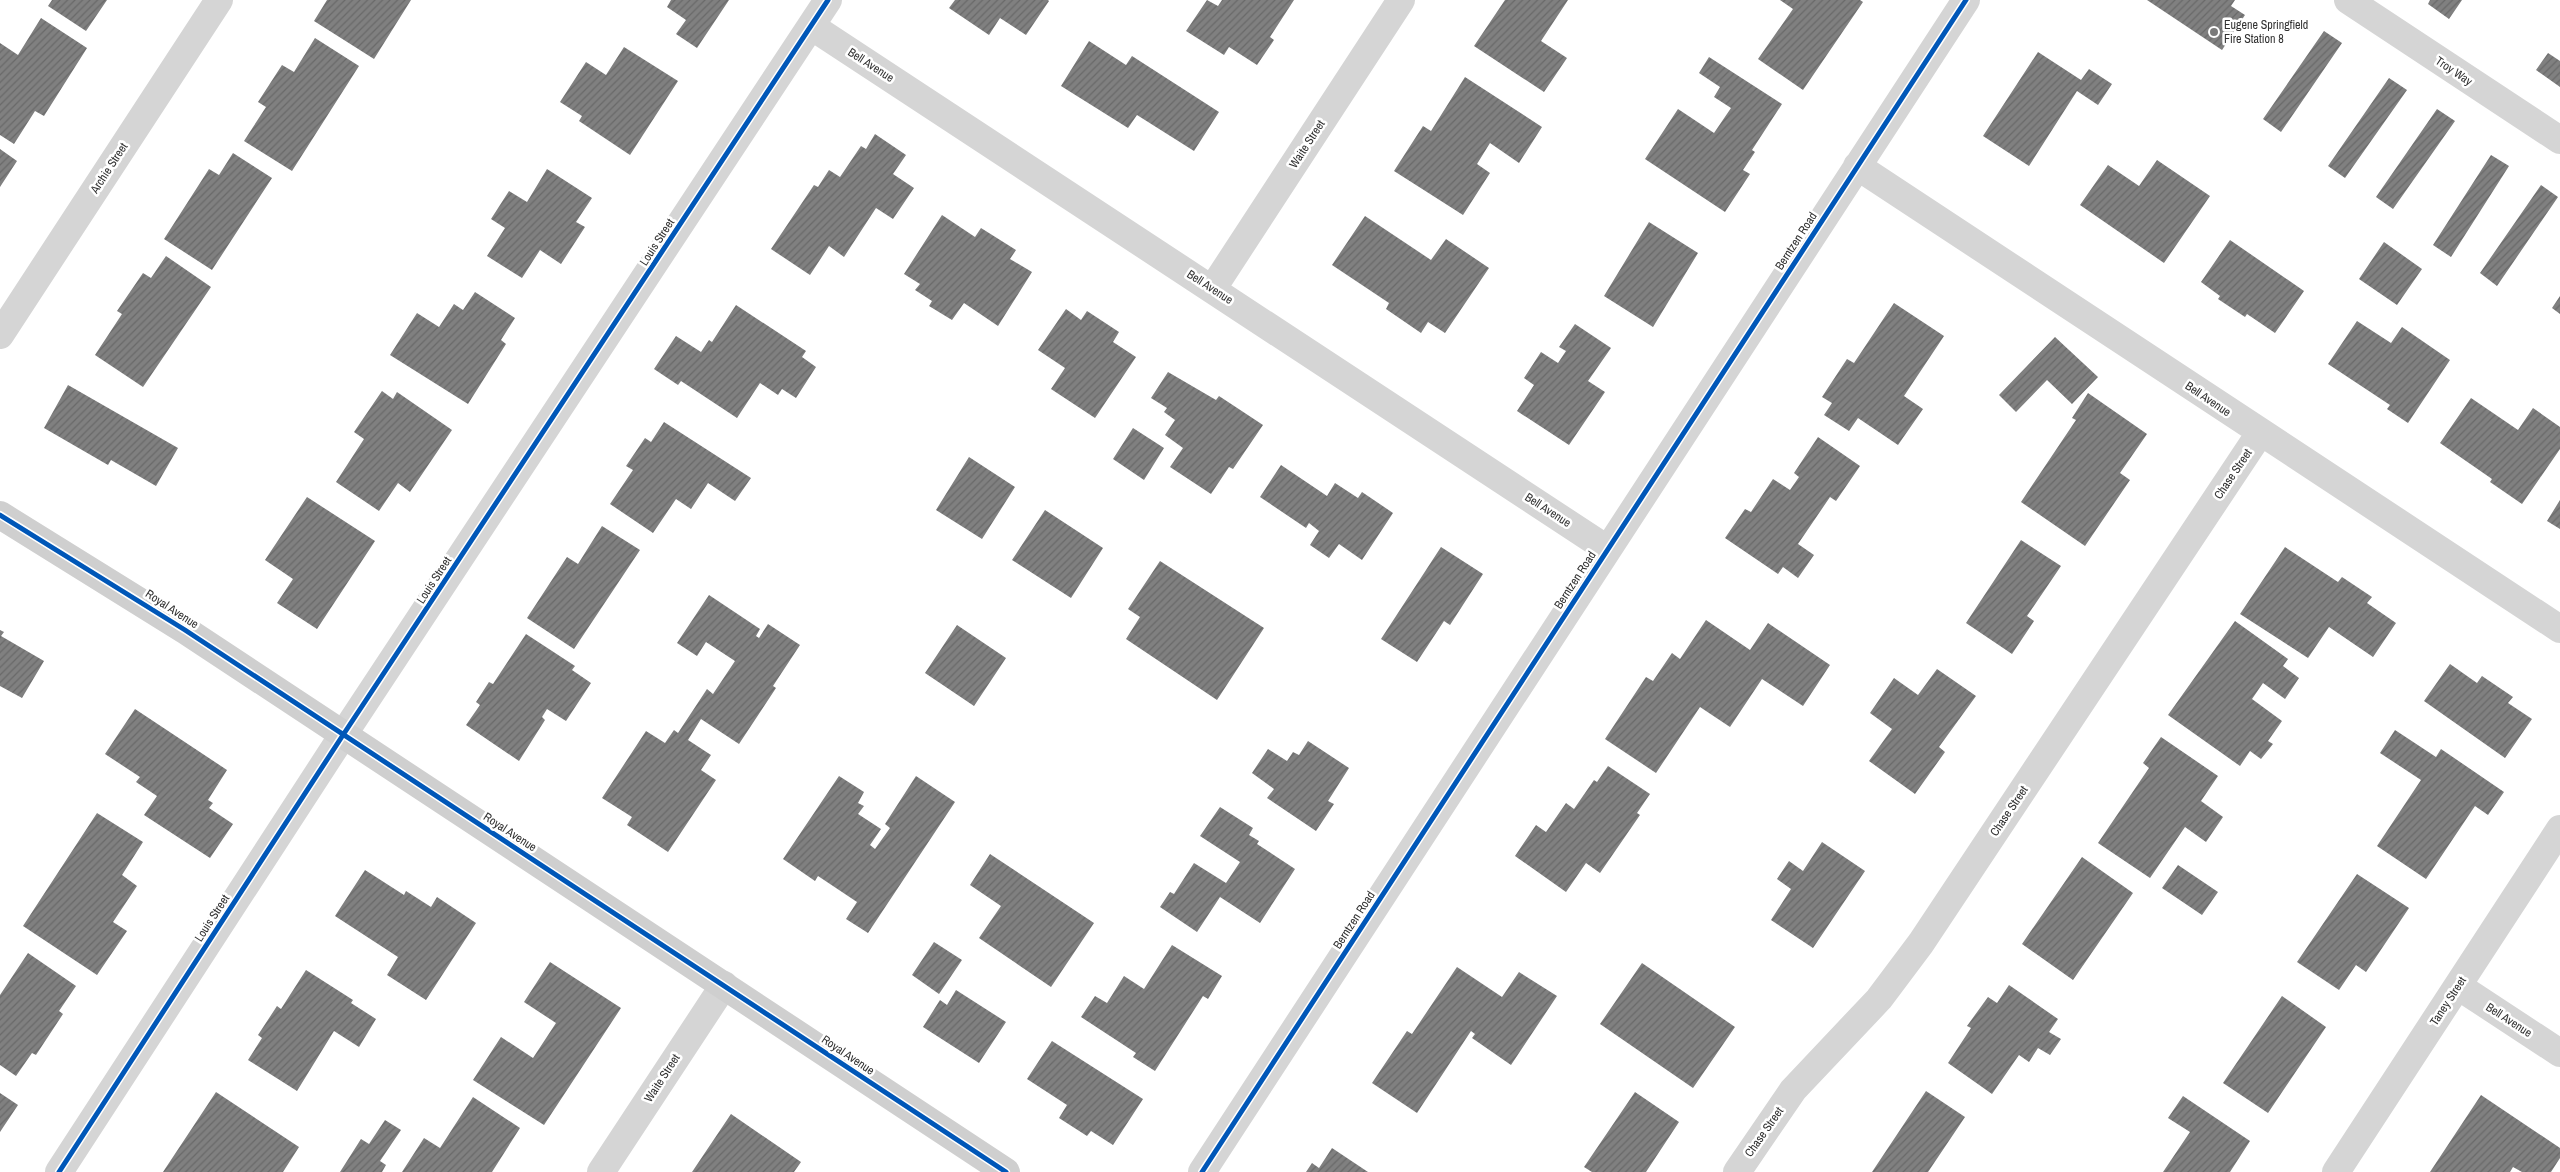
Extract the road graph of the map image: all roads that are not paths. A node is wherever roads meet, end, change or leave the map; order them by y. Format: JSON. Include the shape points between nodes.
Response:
{"nodes":[{"id":1,"x":219,"y":0,"type":"edge"},
{"id":2,"x":828,"y":0,"type":"edge"},
{"id":3,"x":1401,"y":0,"type":"edge"},
{"id":4,"x":1966,"y":0,"type":"edge"},
{"id":5,"x":2348,"y":0,"type":"edge"},
{"id":6,"x":811,"y":26,"type":"junction"},
{"id":7,"x":2560,"y":140,"type":"edge"},
{"id":8,"x":1858,"y":166,"type":"junction"},
{"id":9,"x":1213,"y":288,"type":"junction"},
{"id":10,"x":0,"y":336,"type":"edge"},
{"id":11,"x":2260,"y":433,"type":"junction"},
{"id":12,"x":0,"y":514,"type":"edge"},
{"id":13,"x":1607,"y":549,"type":"junction"},
{"id":14,"x":2560,"y":629,"type":"edge"},
{"id":15,"x":343,"y":735,"type":"junction"},
{"id":16,"x":2560,"y":829,"type":"edge"},
{"id":17,"x":724,"y":985,"type":"junction"},
{"id":18,"x":2458,"y":986,"type":"junction"},
{"id":19,"x":2560,"y":1053,"type":"edge"},
{"id":20,"x":59,"y":1172,"type":"edge"},
{"id":21,"x":601,"y":1172,"type":"edge"},
{"id":22,"x":1006,"y":1172,"type":"edge"},
{"id":23,"x":1202,"y":1172,"type":"edge"},
{"id":24,"x":1737,"y":1172,"type":"edge"},
{"id":25,"x":2336,"y":1172,"type":"edge"}],
"edges":[{"from":1,"to":10,"type":"street","name":"Archie Street"},
{"from":2,"to":6,"type":"street","name":"Louis Street"},
{"from":3,"to":9,"type":"street","name":"Waite Street"},
{"from":4,"to":8,"type":"street","name":"Berntzen Road"},
{"from":5,"to":7,"type":"street","name":"Troy Way"},
{"from":6,"to":9,"type":"street","name":"Bell Avenue"},
{"from":6,"to":15,"type":"street","name":"Louis Street"},
{"from":8,"to":11,"type":"street","name":"Bell Avenue"},
{"from":8,"to":13,"type":"street","name":"Berntzen Road"},
{"from":9,"to":13,"type":"street","name":"Bell Avenue"},
{"from":11,"to":14,"type":"street","name":"Bell Avenue"},
{"from":11,"to":24,"type":"street","name":"Chase Street","via":[[1921,943],[1879,999],[1793,1090]]},
{"from":12,"to":15,"type":"street","name":"Royal Avenue","via":[[186,630]]},
{"from":13,"to":23,"type":"street","name":"Berntzen Road"},
{"from":15,"to":17,"type":"street","name":"Royal Avenue"},
{"from":15,"to":20,"type":"street","name":"Louis Street"},
{"from":16,"to":18,"type":"street","name":"Taney Street"},
{"from":17,"to":21,"type":"street","name":"Waite Street"},
{"from":17,"to":22,"type":"street","name":"Royal Avenue"},
{"from":18,"to":19,"type":"street","name":"Bell Avenue"},
{"from":18,"to":25,"type":"street","name":"Taney Street"}]}
